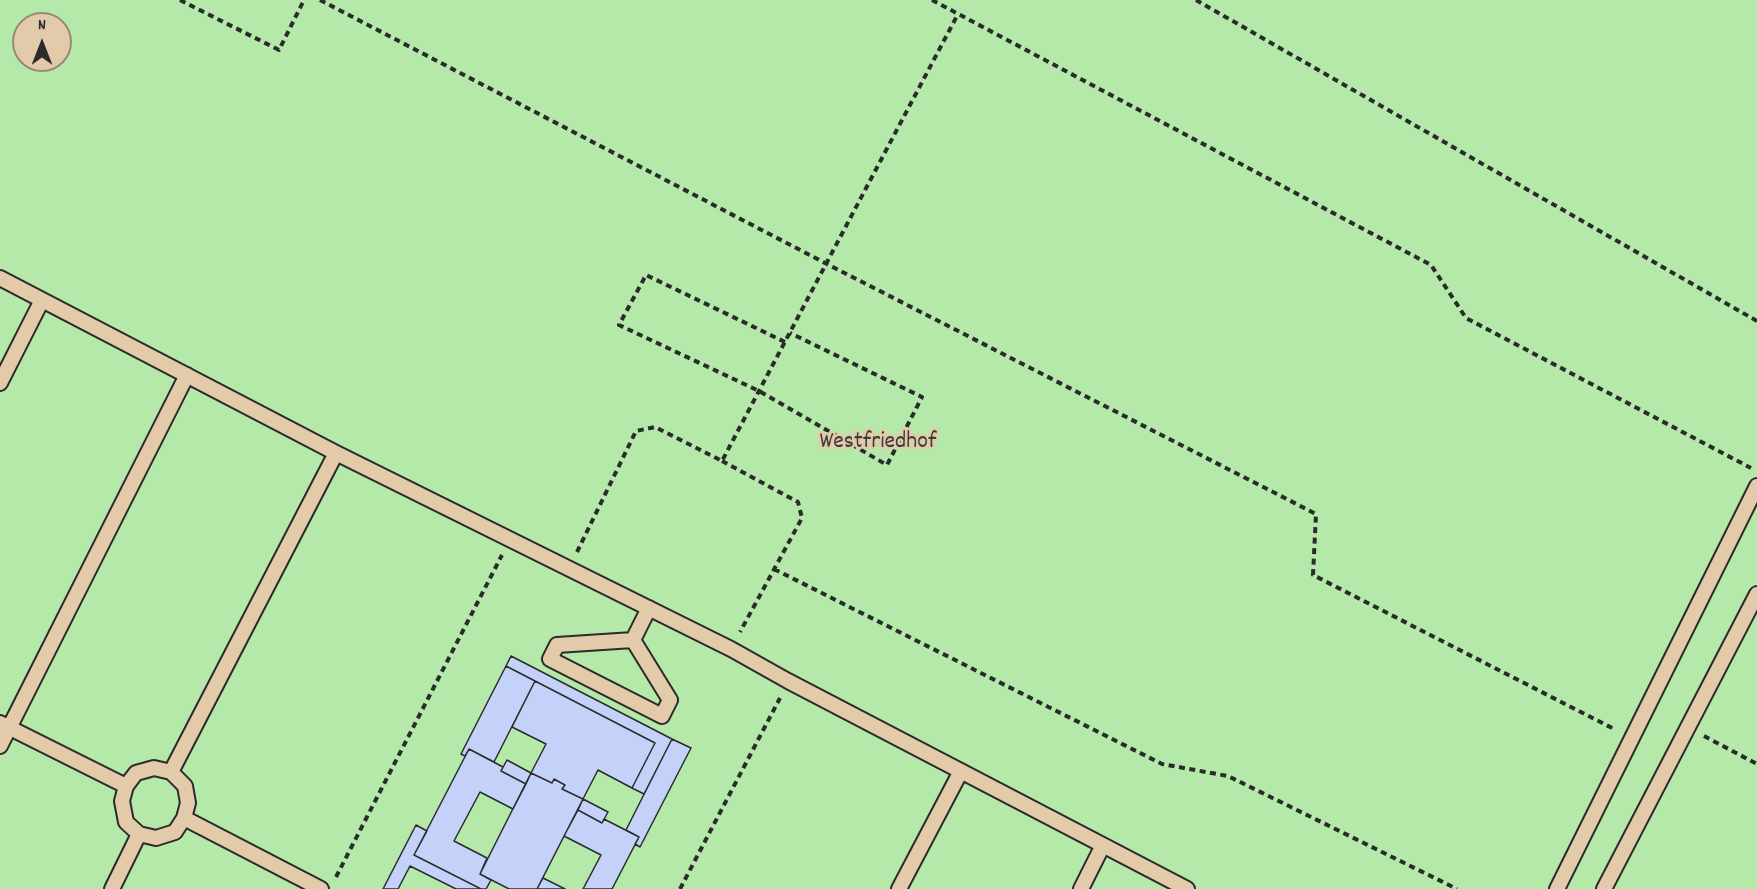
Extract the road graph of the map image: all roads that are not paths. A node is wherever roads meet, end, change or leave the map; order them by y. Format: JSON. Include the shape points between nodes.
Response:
{"nodes":[{"id":1,"x":0,"y":278,"type":"edge"},
{"id":2,"x":42,"y":300,"type":"junction"},
{"id":3,"x":187,"y":375,"type":"junction"},
{"id":4,"x":0,"y":383,"type":"edge"},
{"id":5,"x":336,"y":453,"type":"junction"},
{"id":6,"x":1757,"y":486,"type":"edge"},
{"id":7,"x":1757,"y":594,"type":"edge"},
{"id":8,"x":649,"y":608,"type":"junction"},
{"id":9,"x":633,"y":640,"type":"junction"},
{"id":10,"x":5,"y":725,"type":"edge"},
{"id":11,"x":0,"y":746,"type":"edge"},
{"id":12,"x":961,"y":771,"type":"junction"},
{"id":13,"x":171,"y":772,"type":"junction"},
{"id":14,"x":126,"y":786,"type":"junction"},
{"id":15,"x":184,"y":818,"type":"junction"},
{"id":16,"x":140,"y":834,"type":"junction"},
{"id":17,"x":1103,"y":845,"type":"junction"},
{"id":18,"x":112,"y":889,"type":"edge"},
{"id":19,"x":321,"y":889,"type":"edge"},
{"id":20,"x":899,"y":889,"type":"edge"},
{"id":21,"x":1081,"y":889,"type":"edge"},
{"id":22,"x":1187,"y":889,"type":"edge"},
{"id":23,"x":1557,"y":889,"type":"edge"},
{"id":24,"x":1604,"y":889,"type":"edge"}],
"edges":[{"from":1,"to":2,"type":"lane"},
{"from":2,"to":3,"type":"lane"},
{"from":2,"to":4,"type":"lane"},
{"from":3,"to":5,"type":"lane"},
{"from":3,"to":10,"type":"lane"},
{"from":5,"to":8,"type":"lane"},
{"from":5,"to":13,"type":"lane"},
{"from":6,"to":23,"type":"lane"},
{"from":7,"to":24,"type":"lane"},
{"from":8,"to":9,"type":"lane"},
{"from":8,"to":12,"type":"lane"},
{"from":9,"to":9,"type":"lane","via":[[558,645],[550,659],[662,716],[670,700]]},
{"from":10,"to":11,"type":"lane"},
{"from":10,"to":14,"type":"lane"},
{"from":12,"to":17,"type":"lane"},
{"from":12,"to":20,"type":"lane"},
{"from":13,"to":14,"type":"lane","via":[[154,768],[136,772]]},
{"from":13,"to":15,"type":"lane","via":[[185,786],[188,803]]},
{"from":14,"to":16,"type":"lane","via":[[122,801],[126,822]]},
{"from":15,"to":16,"type":"lane","via":[[175,832],[156,838]]},
{"from":15,"to":19,"type":"lane"},
{"from":16,"to":18,"type":"lane"},
{"from":17,"to":21,"type":"lane"},
{"from":17,"to":22,"type":"lane"}]}
